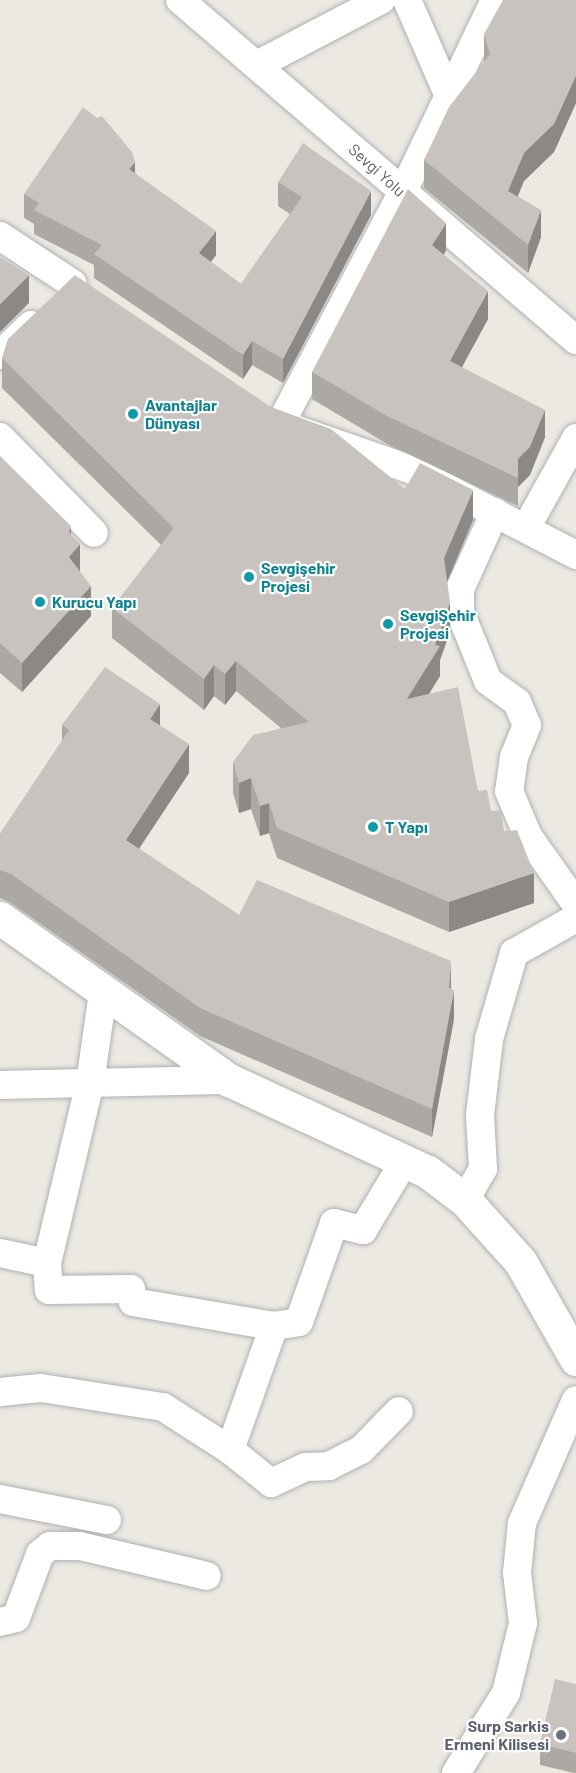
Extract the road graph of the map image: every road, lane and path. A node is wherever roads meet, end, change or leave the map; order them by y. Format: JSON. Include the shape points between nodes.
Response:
{"nodes":[{"id":1,"x":180,"y":0,"type":"edge"},
{"id":2,"x":381,"y":0,"type":"edge"},
{"id":3,"x":407,"y":0,"type":"edge"},
{"id":4,"x":495,"y":0,"type":"edge"},
{"id":5,"x":259,"y":64,"type":"junction"},
{"id":6,"x":448,"y":94,"type":"junction"},
{"id":7,"x":402,"y":192,"type":"junction"},
{"id":8,"x":0,"y":236,"type":"edge"},
{"id":9,"x":576,"y":340,"type":"edge"},
{"id":10,"x":0,"y":355,"type":"edge"},
{"id":11,"x":0,"y":437,"type":"edge"},
{"id":12,"x":576,"y":438,"type":"edge"},
{"id":13,"x":495,"y":512,"type":"junction"},
{"id":14,"x":526,"y":528,"type":"junction"},
{"id":15,"x":94,"y":533,"type":"dead end"},
{"id":16,"x":576,"y":555,"type":"edge"},
{"id":17,"x":576,"y":904,"type":"edge"},
{"id":18,"x":0,"y":918,"type":"edge"},
{"id":19,"x":576,"y":918,"type":"edge"},
{"id":20,"x":102,"y":993,"type":"junction"},
{"id":21,"x":229,"y":1080,"type":"junction"},
{"id":22,"x":90,"y":1083,"type":"junction"},
{"id":23,"x":0,"y":1085,"type":"edge"},
{"id":24,"x":405,"y":1160,"type":"junction"},
{"id":25,"x":465,"y":1200,"type":"junction"},
{"id":26,"x":0,"y":1253,"type":"edge"},
{"id":27,"x":47,"y":1263,"type":"junction"},
{"id":28,"x":274,"y":1326,"type":"junction"},
{"id":29,"x":576,"y":1359,"type":"edge"},
{"id":30,"x":0,"y":1392,"type":"edge"},
{"id":31,"x":576,"y":1400,"type":"edge"},
{"id":32,"x":399,"y":1412,"type":"dead end"},
{"id":33,"x":230,"y":1450,"type":"junction"},
{"id":34,"x":0,"y":1499,"type":"edge"},
{"id":35,"x":107,"y":1520,"type":"dead end"},
{"id":36,"x":207,"y":1576,"type":"dead end"},
{"id":37,"x":0,"y":1622,"type":"edge"},
{"id":38,"x":456,"y":1773,"type":"edge"}],
"edges":[{"from":1,"to":5,"type":"street","name":"Sevgi Yolu"},
{"from":2,"to":5,"type":"street"},
{"from":3,"to":6,"type":"street"},
{"from":4,"to":6,"type":"street"},
{"from":5,"to":7,"type":"street","name":"Sevgi Yolu"},
{"from":6,"to":7,"type":"street"},
{"from":7,"to":9,"type":"street","name":"Sevgi Yolu"},
{"from":7,"to":13,"type":"street","via":[[270,417],[412,470]]},
{"from":8,"to":10,"type":"street","via":[[83,291]]},
{"from":11,"to":15,"type":"street"},
{"from":12,"to":14,"type":"street"},
{"from":13,"to":14,"type":"street"},
{"from":13,"to":17,"type":"street","via":[[460,589],[460,612],[488,681],[517,702],[528,726],[514,757],[509,791],[528,836]]},
{"from":14,"to":16,"type":"street"},
{"from":18,"to":20,"type":"street"},
{"from":19,"to":25,"type":"street","via":[[514,953],[489,1039],[480,1115],[483,1169]]},
{"from":20,"to":21,"type":"street"},
{"from":20,"to":22,"type":"street"},
{"from":21,"to":22,"type":"street"},
{"from":21,"to":24,"type":"street"},
{"from":22,"to":23,"type":"street"},
{"from":22,"to":27,"type":"street"},
{"from":24,"to":25,"type":"street"},
{"from":24,"to":28,"type":"street","via":[[363,1230],[334,1223],[300,1322]]},
{"from":25,"to":29,"type":"street","via":[[520,1261]]},
{"from":26,"to":27,"type":"street"},
{"from":27,"to":28,"type":"street","via":[[49,1290],[130,1289],[133,1302]]},
{"from":28,"to":33,"type":"street"},
{"from":30,"to":33,"type":"street","via":[[41,1388],[163,1407]]},
{"from":31,"to":38,"type":"street","via":[[522,1523],[517,1573],[523,1623],[506,1693]]},
{"from":32,"to":33,"type":"street","via":[[361,1450],[330,1466],[305,1467],[272,1483]]},
{"from":34,"to":35,"type":"street"},
{"from":36,"to":37,"type":"street","via":[[80,1546],[50,1546],[40,1554],[16,1618]]}]}
